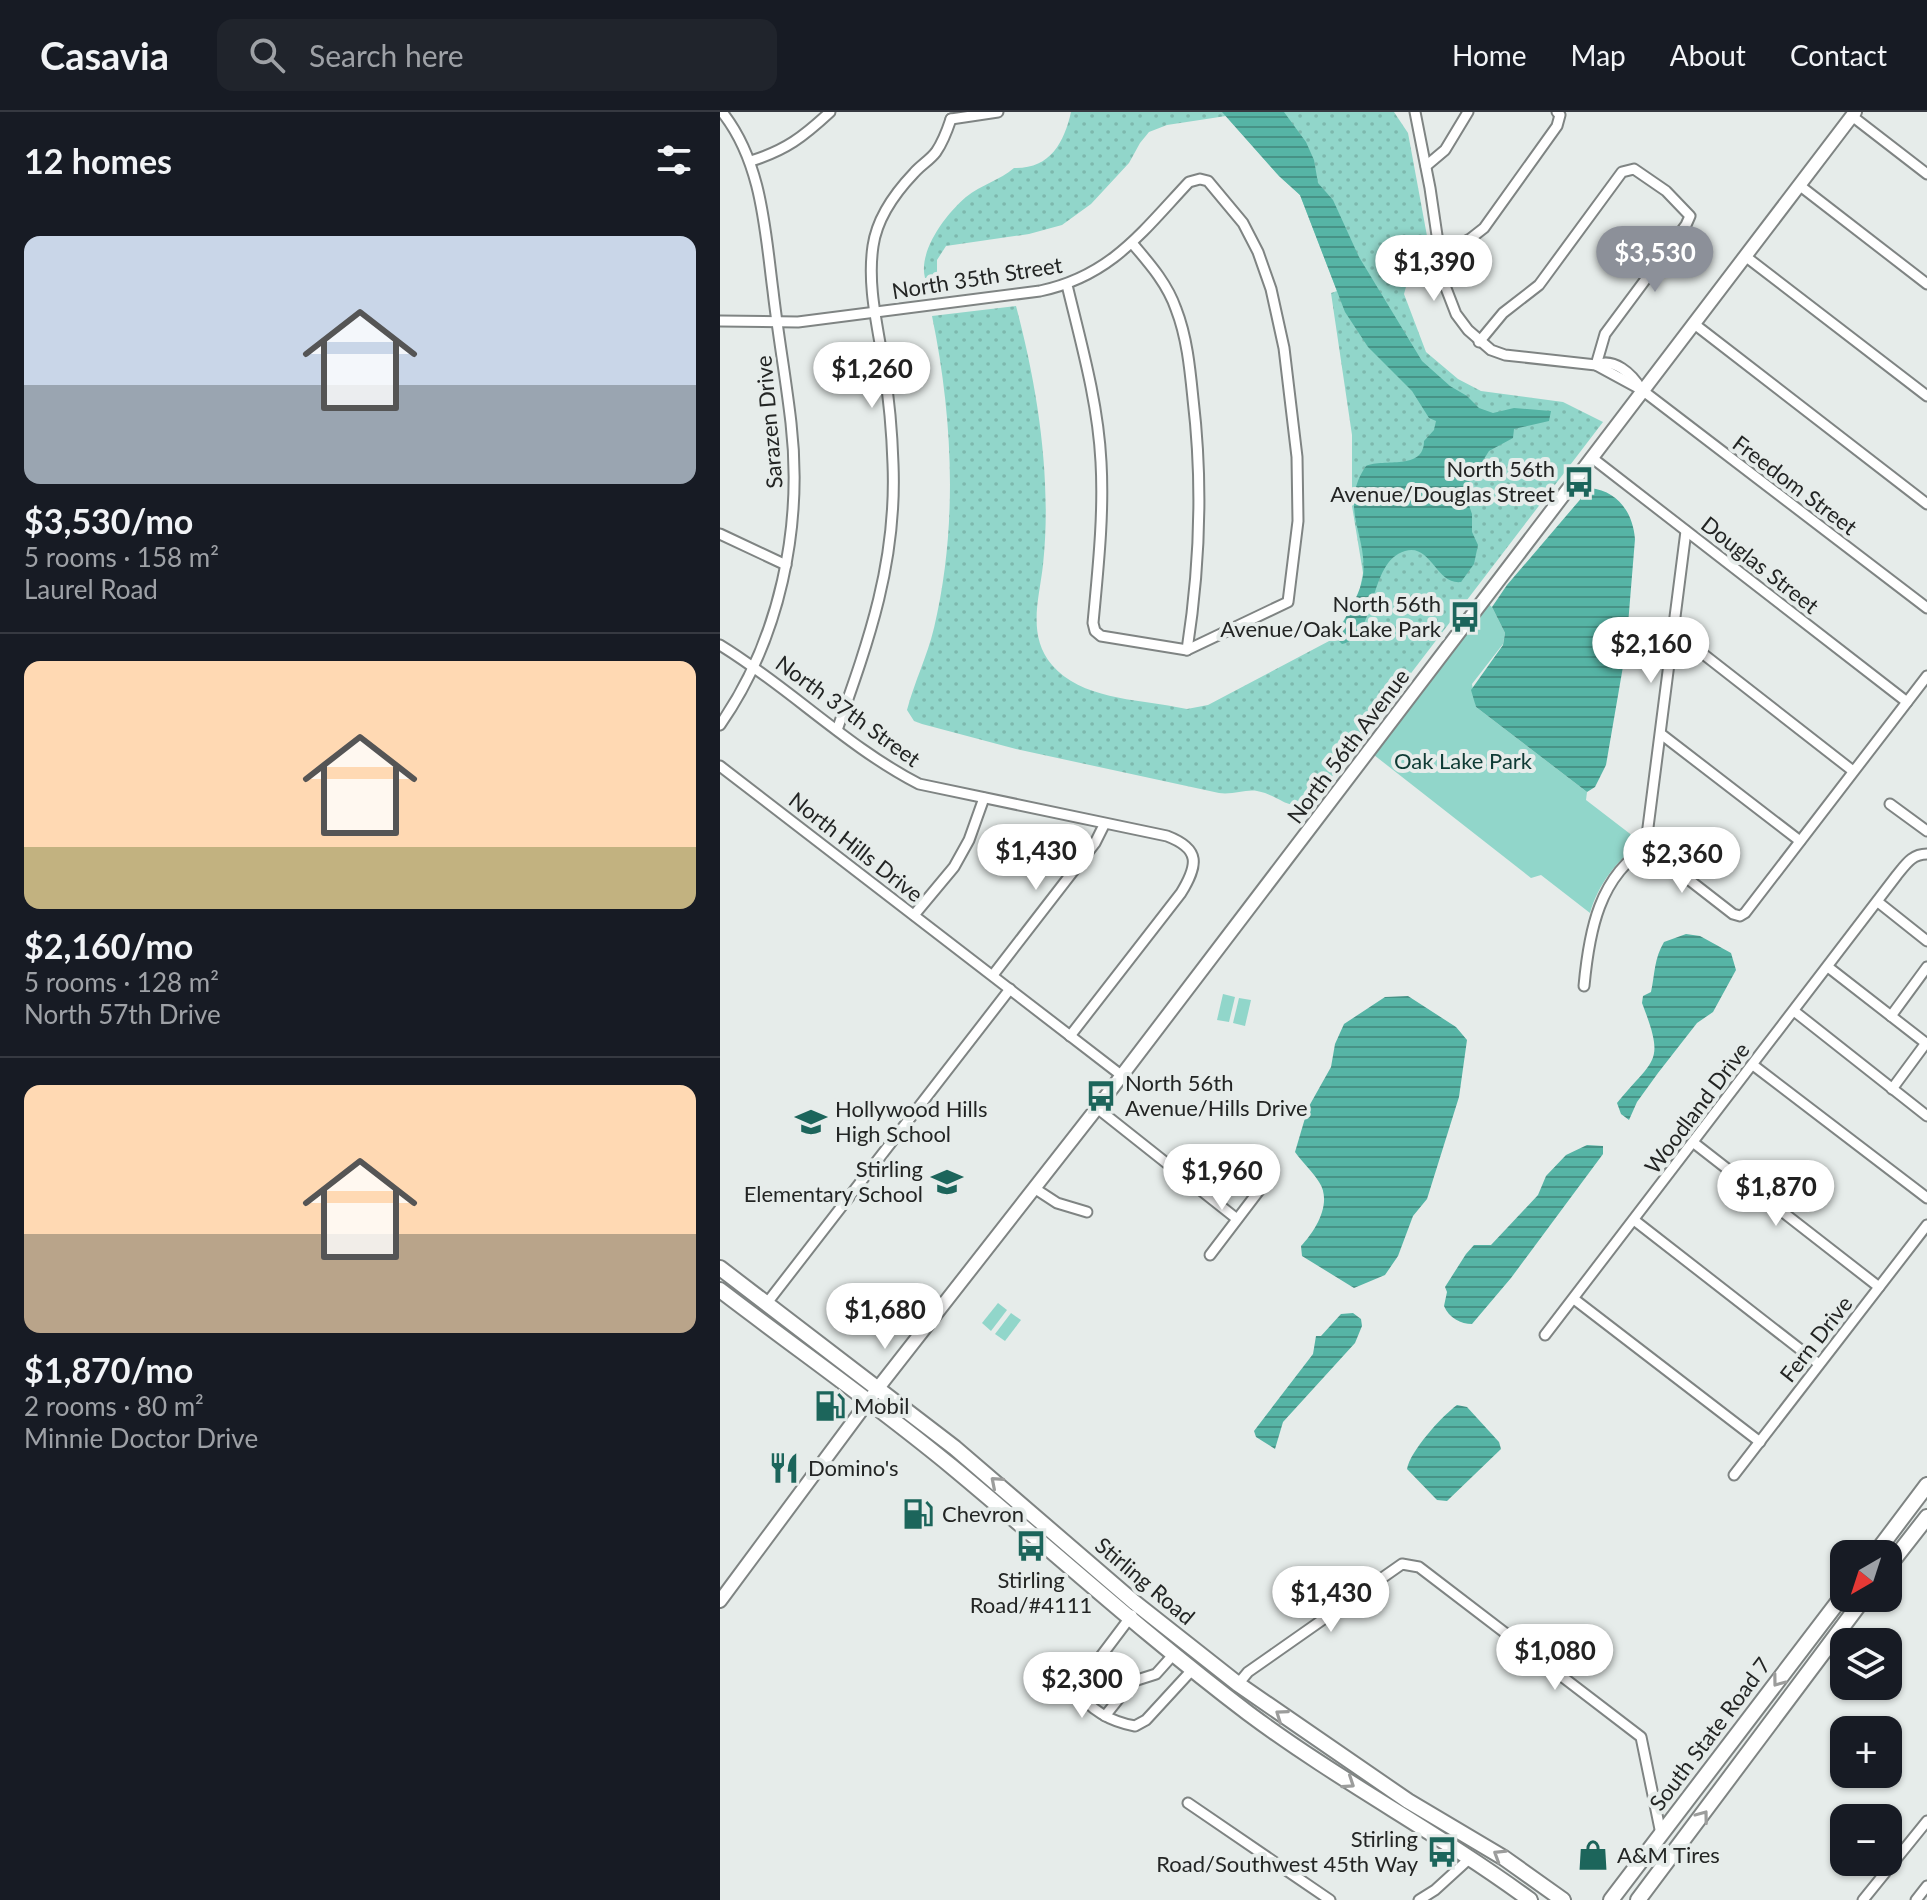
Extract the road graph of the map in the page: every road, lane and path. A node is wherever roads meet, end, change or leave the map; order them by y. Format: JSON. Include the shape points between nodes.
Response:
{"nodes":[{"id":1,"x":722,"y":112,"type":"edge"},
{"id":2,"x":830,"y":112,"type":"edge"},
{"id":3,"x":942,"y":112,"type":"edge"},
{"id":4,"x":998,"y":112,"type":"edge"},
{"id":5,"x":1415,"y":112,"type":"edge"},
{"id":6,"x":1468,"y":112,"type":"edge"},
{"id":7,"x":1557,"y":112,"type":"edge"},
{"id":8,"x":1853,"y":114,"type":"edge"},
{"id":9,"x":951,"y":119,"type":"junction"},
{"id":10,"x":751,"y":161,"type":"junction"},
{"id":11,"x":1426,"y":166,"type":"junction"},
{"id":12,"x":1927,"y":174,"type":"edge"},
{"id":13,"x":1799,"y":185,"type":"junction"},
{"id":14,"x":1132,"y":243,"type":"junction"},
{"id":15,"x":1441,"y":254,"type":"junction"},
{"id":16,"x":1745,"y":256,"type":"junction"},
{"id":17,"x":1927,"y":284,"type":"edge"},
{"id":18,"x":1067,"y":285,"type":"junction"},
{"id":19,"x":875,"y":312,"type":"junction"},
{"id":20,"x":720,"y":321,"type":"edge"},
{"id":21,"x":777,"y":323,"type":"junction"},
{"id":22,"x":1693,"y":323,"type":"junction"},
{"id":23,"x":1479,"y":342,"type":"junction"},
{"id":24,"x":1596,"y":365,"type":"junction"},
{"id":25,"x":1642,"y":390,"type":"junction"},
{"id":26,"x":1927,"y":396,"type":"edge"},
{"id":27,"x":1591,"y":457,"type":"junction"},
{"id":28,"x":1927,"y":504,"type":"edge"},
{"id":29,"x":1686,"y":531,"type":"junction"},
{"id":30,"x":720,"y":534,"type":"edge"},
{"id":31,"x":786,"y":565,"type":"junction"},
{"id":32,"x":1927,"y":608,"type":"edge"},
{"id":33,"x":1675,"y":632,"type":"junction"},
{"id":34,"x":720,"y":645,"type":"edge"},
{"id":35,"x":1187,"y":650,"type":"junction"},
{"id":36,"x":754,"y":666,"type":"junction"},
{"id":37,"x":1927,"y":676,"type":"edge"},
{"id":38,"x":1907,"y":702,"type":"junction"},
{"id":39,"x":720,"y":725,"type":"edge"},
{"id":40,"x":837,"y":730,"type":"junction"},
{"id":41,"x":1661,"y":734,"type":"junction"},
{"id":42,"x":720,"y":766,"type":"edge"},
{"id":43,"x":1853,"y":771,"type":"junction"},
{"id":44,"x":984,"y":798,"type":"junction"},
{"id":45,"x":1890,"y":804,"type":"dead end"},
{"id":46,"x":1104,"y":825,"type":"junction"},
{"id":47,"x":1927,"y":831,"type":"edge"},
{"id":48,"x":1800,"y":841,"type":"junction"},
{"id":49,"x":1648,"y":844,"type":"junction"},
{"id":50,"x":1927,"y":854,"type":"edge"},
{"id":51,"x":1878,"y":902,"type":"junction"},
{"id":52,"x":914,"y":915,"type":"junction"},
{"id":53,"x":1927,"y":941,"type":"edge"},
{"id":54,"x":1828,"y":967,"type":"junction"},
{"id":55,"x":1927,"y":967,"type":"edge"},
{"id":56,"x":993,"y":975,"type":"junction"},
{"id":57,"x":1584,"y":986,"type":"dead end"},
{"id":58,"x":1010,"y":989,"type":"junction"},
{"id":59,"x":1794,"y":1011,"type":"junction"},
{"id":60,"x":1891,"y":1016,"type":"junction"},
{"id":61,"x":1070,"y":1036,"type":"junction"},
{"id":62,"x":1926,"y":1043,"type":"edge"},
{"id":63,"x":1753,"y":1065,"type":"junction"},
{"id":64,"x":1121,"y":1075,"type":"junction"},
{"id":65,"x":1892,"y":1089,"type":"junction"},
{"id":66,"x":1097,"y":1108,"type":"junction"},
{"id":67,"x":1927,"y":1116,"type":"edge"},
{"id":68,"x":1694,"y":1143,"type":"junction"},
{"id":69,"x":1034,"y":1188,"type":"junction"},
{"id":70,"x":1261,"y":1188,"type":"dead end"},
{"id":71,"x":1927,"y":1198,"type":"edge"},
{"id":72,"x":1087,"y":1212,"type":"dead end"},
{"id":73,"x":1237,"y":1219,"type":"junction"},
{"id":74,"x":1634,"y":1220,"type":"junction"},
{"id":75,"x":1927,"y":1225,"type":"edge"},
{"id":76,"x":1210,"y":1255,"type":"dead end"},
{"id":77,"x":720,"y":1268,"type":"edge"},
{"id":78,"x":1879,"y":1287,"type":"junction"},
{"id":79,"x":720,"y":1290,"type":"edge"},
{"id":80,"x":1574,"y":1299,"type":"junction"},
{"id":81,"x":738,"y":1303,"type":"junction"},
{"id":82,"x":767,"y":1303,"type":"junction"},
{"id":83,"x":1545,"y":1335,"type":"dead end"},
{"id":84,"x":1819,"y":1364,"type":"junction"},
{"id":85,"x":878,"y":1388,"type":"junction"},
{"id":86,"x":868,"y":1401,"type":"junction"},
{"id":87,"x":1760,"y":1442,"type":"junction"},
{"id":88,"x":1734,"y":1475,"type":"dead end"},
{"id":89,"x":1927,"y":1485,"type":"edge"},
{"id":90,"x":1927,"y":1517,"type":"edge"},
{"id":91,"x":1886,"y":1540,"type":"edge"},
{"id":92,"x":1902,"y":1549,"type":"edge"},
{"id":93,"x":720,"y":1601,"type":"edge"},
{"id":94,"x":1139,"y":1606,"type":"junction"},
{"id":95,"x":1830,"y":1612,"type":"edge"},
{"id":96,"x":1854,"y":1612,"type":"edge"},
{"id":97,"x":1129,"y":1619,"type":"junction"},
{"id":98,"x":1173,"y":1655,"type":"junction"},
{"id":99,"x":1192,"y":1670,"type":"junction"},
{"id":100,"x":1238,"y":1684,"type":"junction"},
{"id":101,"x":1759,"y":1706,"type":"junction"},
{"id":102,"x":1105,"y":1716,"type":"junction"},
{"id":103,"x":1762,"y":1737,"type":"junction"},
{"id":104,"x":1188,"y":1803,"type":"dead end"},
{"id":105,"x":1418,"y":1807,"type":"junction"},
{"id":106,"x":1390,"y":1809,"type":"junction"},
{"id":107,"x":1927,"y":1821,"type":"edge"},
{"id":108,"x":1661,"y":1834,"type":"junction"},
{"id":109,"x":1469,"y":1859,"type":"junction"},
{"id":110,"x":1927,"y":1886,"type":"edge"},
{"id":111,"x":1330,"y":1900,"type":"edge"},
{"id":112,"x":1419,"y":1900,"type":"edge"},
{"id":113,"x":1530,"y":1900,"type":"edge"},
{"id":114,"x":1563,"y":1900,"type":"edge"},
{"id":115,"x":1611,"y":1900,"type":"edge"},
{"id":116,"x":1638,"y":1900,"type":"edge"},
{"id":117,"x":1863,"y":1900,"type":"edge"},
{"id":118,"x":1916,"y":1900,"type":"edge"}],
"edges":[{"from":1,"to":10,"type":"street","name":"Sarazen Drive"},
{"from":2,"to":10,"type":"street","via":[[778,153]]},
{"from":3,"to":9,"type":"street"},
{"from":4,"to":9,"type":"street"},
{"from":5,"to":11,"type":"street"},
{"from":6,"to":11,"type":"street","via":[[1445,150]]},
{"from":7,"to":15,"type":"street","via":[[1557,126],[1484,228]]},
{"from":8,"to":12,"type":"street"},
{"from":8,"to":13,"type":"street","name":"North 56th Avenue"},
{"from":9,"to":19,"type":"street","via":[[934,155],[914,172],[878,224],[871,275]]},
{"from":10,"to":21,"type":"street","name":"Sarazen Drive"},
{"from":11,"to":15,"type":"street"},
{"from":13,"to":16,"type":"street","name":"North 56th Avenue"},
{"from":13,"to":17,"type":"street"},
{"from":14,"to":18,"type":"street","name":"North 35th Street","via":[[1100,269]]},
{"from":14,"to":35,"type":"street","via":[[1159,275],[1176,308],[1189,360],[1200,503]]},
{"from":14,"to":35,"type":"street","name":"North 35th Street","via":[[1189,182],[1208,181],[1243,223],[1258,252],[1284,348],[1297,457],[1298,521],[1288,602]]},
{"from":15,"to":23,"type":"street","via":[[1444,283],[1456,314]]},
{"from":16,"to":22,"type":"street","name":"North 56th Avenue"},
{"from":16,"to":26,"type":"street"},
{"from":18,"to":19,"type":"street","name":"North 35th Street"},
{"from":18,"to":35,"type":"street","via":[[1094,398],[1101,462],[1095,631]]},
{"from":19,"to":21,"type":"street","name":"North 35th Street"},
{"from":19,"to":40,"type":"street","via":[[893,464],[893,528],[882,595]]},
{"from":20,"to":21,"type":"street","name":"North 35th Street"},
{"from":21,"to":31,"type":"street","name":"Sarazen Drive","via":[[794,474]]},
{"from":22,"to":25,"type":"street","name":"North 56th Avenue"},
{"from":22,"to":28,"type":"street"},
{"from":23,"to":24,"type":"street","via":[[1505,355]]},
{"from":23,"to":24,"type":"street","via":[[1503,313],[1539,285],[1622,172],[1634,169],[1690,216],[1605,334]]},
{"from":24,"to":25,"type":"street","name":"Freedom Street","via":[[1616,370]]},
{"from":25,"to":27,"type":"street","name":"North 56th Avenue"},
{"from":25,"to":32,"type":"street","name":"Freedom Street"},
{"from":27,"to":29,"type":"street","name":"Douglas Street"},
{"from":27,"to":64,"type":"street","name":"North 56th Avenue"},
{"from":29,"to":33,"type":"street"},
{"from":29,"to":38,"type":"street","name":"Douglas Street"},
{"from":30,"to":31,"type":"street"},
{"from":31,"to":36,"type":"street","name":"Sarazen Drive"},
{"from":33,"to":41,"type":"street"},
{"from":33,"to":43,"type":"street"},
{"from":34,"to":36,"type":"street","name":"North 37th Street"},
{"from":36,"to":39,"type":"street","name":"Sarazen Drive"},
{"from":36,"to":40,"type":"street","name":"North 37th Street"},
{"from":37,"to":38,"type":"street"},
{"from":38,"to":43,"type":"street"},
{"from":40,"to":44,"type":"street","name":"North 37th Street","via":[[919,784]]},
{"from":41,"to":48,"type":"street"},
{"from":41,"to":49,"type":"street"},
{"from":42,"to":52,"type":"street","name":"North Hills Drive"},
{"from":43,"to":48,"type":"street"},
{"from":44,"to":46,"type":"street","name":"North 37th Street"},
{"from":44,"to":52,"type":"street","via":[[954,867]]},
{"from":45,"to":47,"type":"street"},
{"from":46,"to":56,"type":"street"},
{"from":46,"to":61,"type":"street","name":"North 37th Street","via":[[1181,841],[1195,862],[1181,893]]},
{"from":48,"to":49,"type":"street","via":[[1740,916]]},
{"from":49,"to":57,"type":"street","via":[[1630,857],[1599,904]]},
{"from":50,"to":51,"type":"street","name":"Woodland Drive","via":[[1910,859]]},
{"from":51,"to":53,"type":"street"},
{"from":51,"to":54,"type":"street","name":"Woodland Drive"},
{"from":52,"to":56,"type":"street","name":"North Hills Drive"},
{"from":54,"to":59,"type":"street","name":"Woodland Drive"},
{"from":54,"to":60,"type":"street"},
{"from":55,"to":60,"type":"street"},
{"from":56,"to":58,"type":"street","name":"North Hills Drive"},
{"from":58,"to":61,"type":"street","name":"North Hills Drive"},
{"from":58,"to":82,"type":"street"},
{"from":59,"to":63,"type":"street","name":"Woodland Drive"},
{"from":59,"to":65,"type":"street"},
{"from":60,"to":62,"type":"street"},
{"from":61,"to":64,"type":"street","name":"North Hills Drive"},
{"from":62,"to":65,"type":"street"},
{"from":63,"to":68,"type":"street","name":"Woodland Drive"},
{"from":63,"to":71,"type":"street"},
{"from":64,"to":66,"type":"street","name":"North 56th Avenue"},
{"from":65,"to":67,"type":"street"},
{"from":66,"to":69,"type":"street","name":"North 56th Avenue"},
{"from":66,"to":73,"type":"street"},
{"from":68,"to":74,"type":"street","name":"Woodland Drive"},
{"from":68,"to":78,"type":"street"},
{"from":69,"to":72,"type":"street","via":[[1057,1203]]},
{"from":69,"to":85,"type":"street","name":"North 56th Avenue"},
{"from":70,"to":73,"type":"street"},
{"from":73,"to":76,"type":"street"},
{"from":74,"to":80,"type":"street","name":"Woodland Drive"},
{"from":74,"to":84,"type":"street"},
{"from":75,"to":78,"type":"street","name":"Fern Drive"},
{"from":77,"to":82,"type":"main road","name":"Stirling Road"},
{"from":78,"to":84,"type":"street","name":"Fern Drive"},
{"from":79,"to":81,"type":"main road","name":"Stirling Road"},
{"from":80,"to":83,"type":"street","name":"Woodland Drive"},
{"from":80,"to":87,"type":"street"},
{"from":81,"to":82,"type":"main road"},
{"from":81,"to":86,"type":"main road","name":"Stirling Road"},
{"from":82,"to":85,"type":"main road","name":"Stirling Road"},
{"from":84,"to":87,"type":"street","name":"Fern Drive"},
{"from":85,"to":86,"type":"street","name":"North 56th Avenue"},
{"from":94,"to":85,"type":"main road","name":"Stirling Road","one_way":true},
{"from":86,"to":93,"type":"street","name":"North 56th Avenue"},
{"from":86,"to":97,"type":"main road","name":"Stirling Road"},
{"from":87,"to":88,"type":"street","name":"Fern Drive"},
{"from":89,"to":91,"type":"main road"},
{"from":90,"to":92,"type":"main road"},
{"from":94,"to":97,"type":"street"},
{"from":94,"to":100,"type":"main road","name":"Stirling Road"},
{"from":95,"to":101,"type":"main road","name":"South State Road 7","one_way":true},
{"from":96,"to":103,"type":"main road","name":"South State Road 7"},
{"from":97,"to":98,"type":"main road","name":"Stirling Road"},
{"from":97,"to":102,"type":"street","via":[[1077,1688]]},
{"from":98,"to":99,"type":"main road","name":"Stirling Road"},
{"from":98,"to":102,"type":"street","via":[[1156,1674],[1134,1681]]},
{"from":99,"to":102,"type":"street","via":[[1135,1726]]},
{"from":99,"to":106,"type":"main road","name":"Stirling Road","one_way":true},
{"from":105,"to":100,"type":"main road","name":"Stirling Road","one_way":true},
{"from":100,"to":108,"type":"street","via":[[1402,1564],[1419,1567],[1641,1737]]},
{"from":101,"to":103,"type":"main road"},
{"from":101,"to":108,"type":"main road","name":"South State Road 7"},
{"from":116,"to":103,"type":"main road","name":"South State Road 7","one_way":true},
{"from":104,"to":111,"type":"street"},
{"from":105,"to":106,"type":"main road","via":[[1409,1812]]},
{"from":114,"to":105,"type":"main road","name":"Stirling Road","one_way":true},
{"from":106,"to":109,"type":"main road","name":"Stirling Road"},
{"from":107,"to":117,"type":"street"},
{"from":108,"to":115,"type":"main road","name":"South State Road 7"},
{"from":109,"to":112,"type":"street"},
{"from":109,"to":113,"type":"main road","name":"Stirling Road"},
{"from":110,"to":118,"type":"street"}]}
